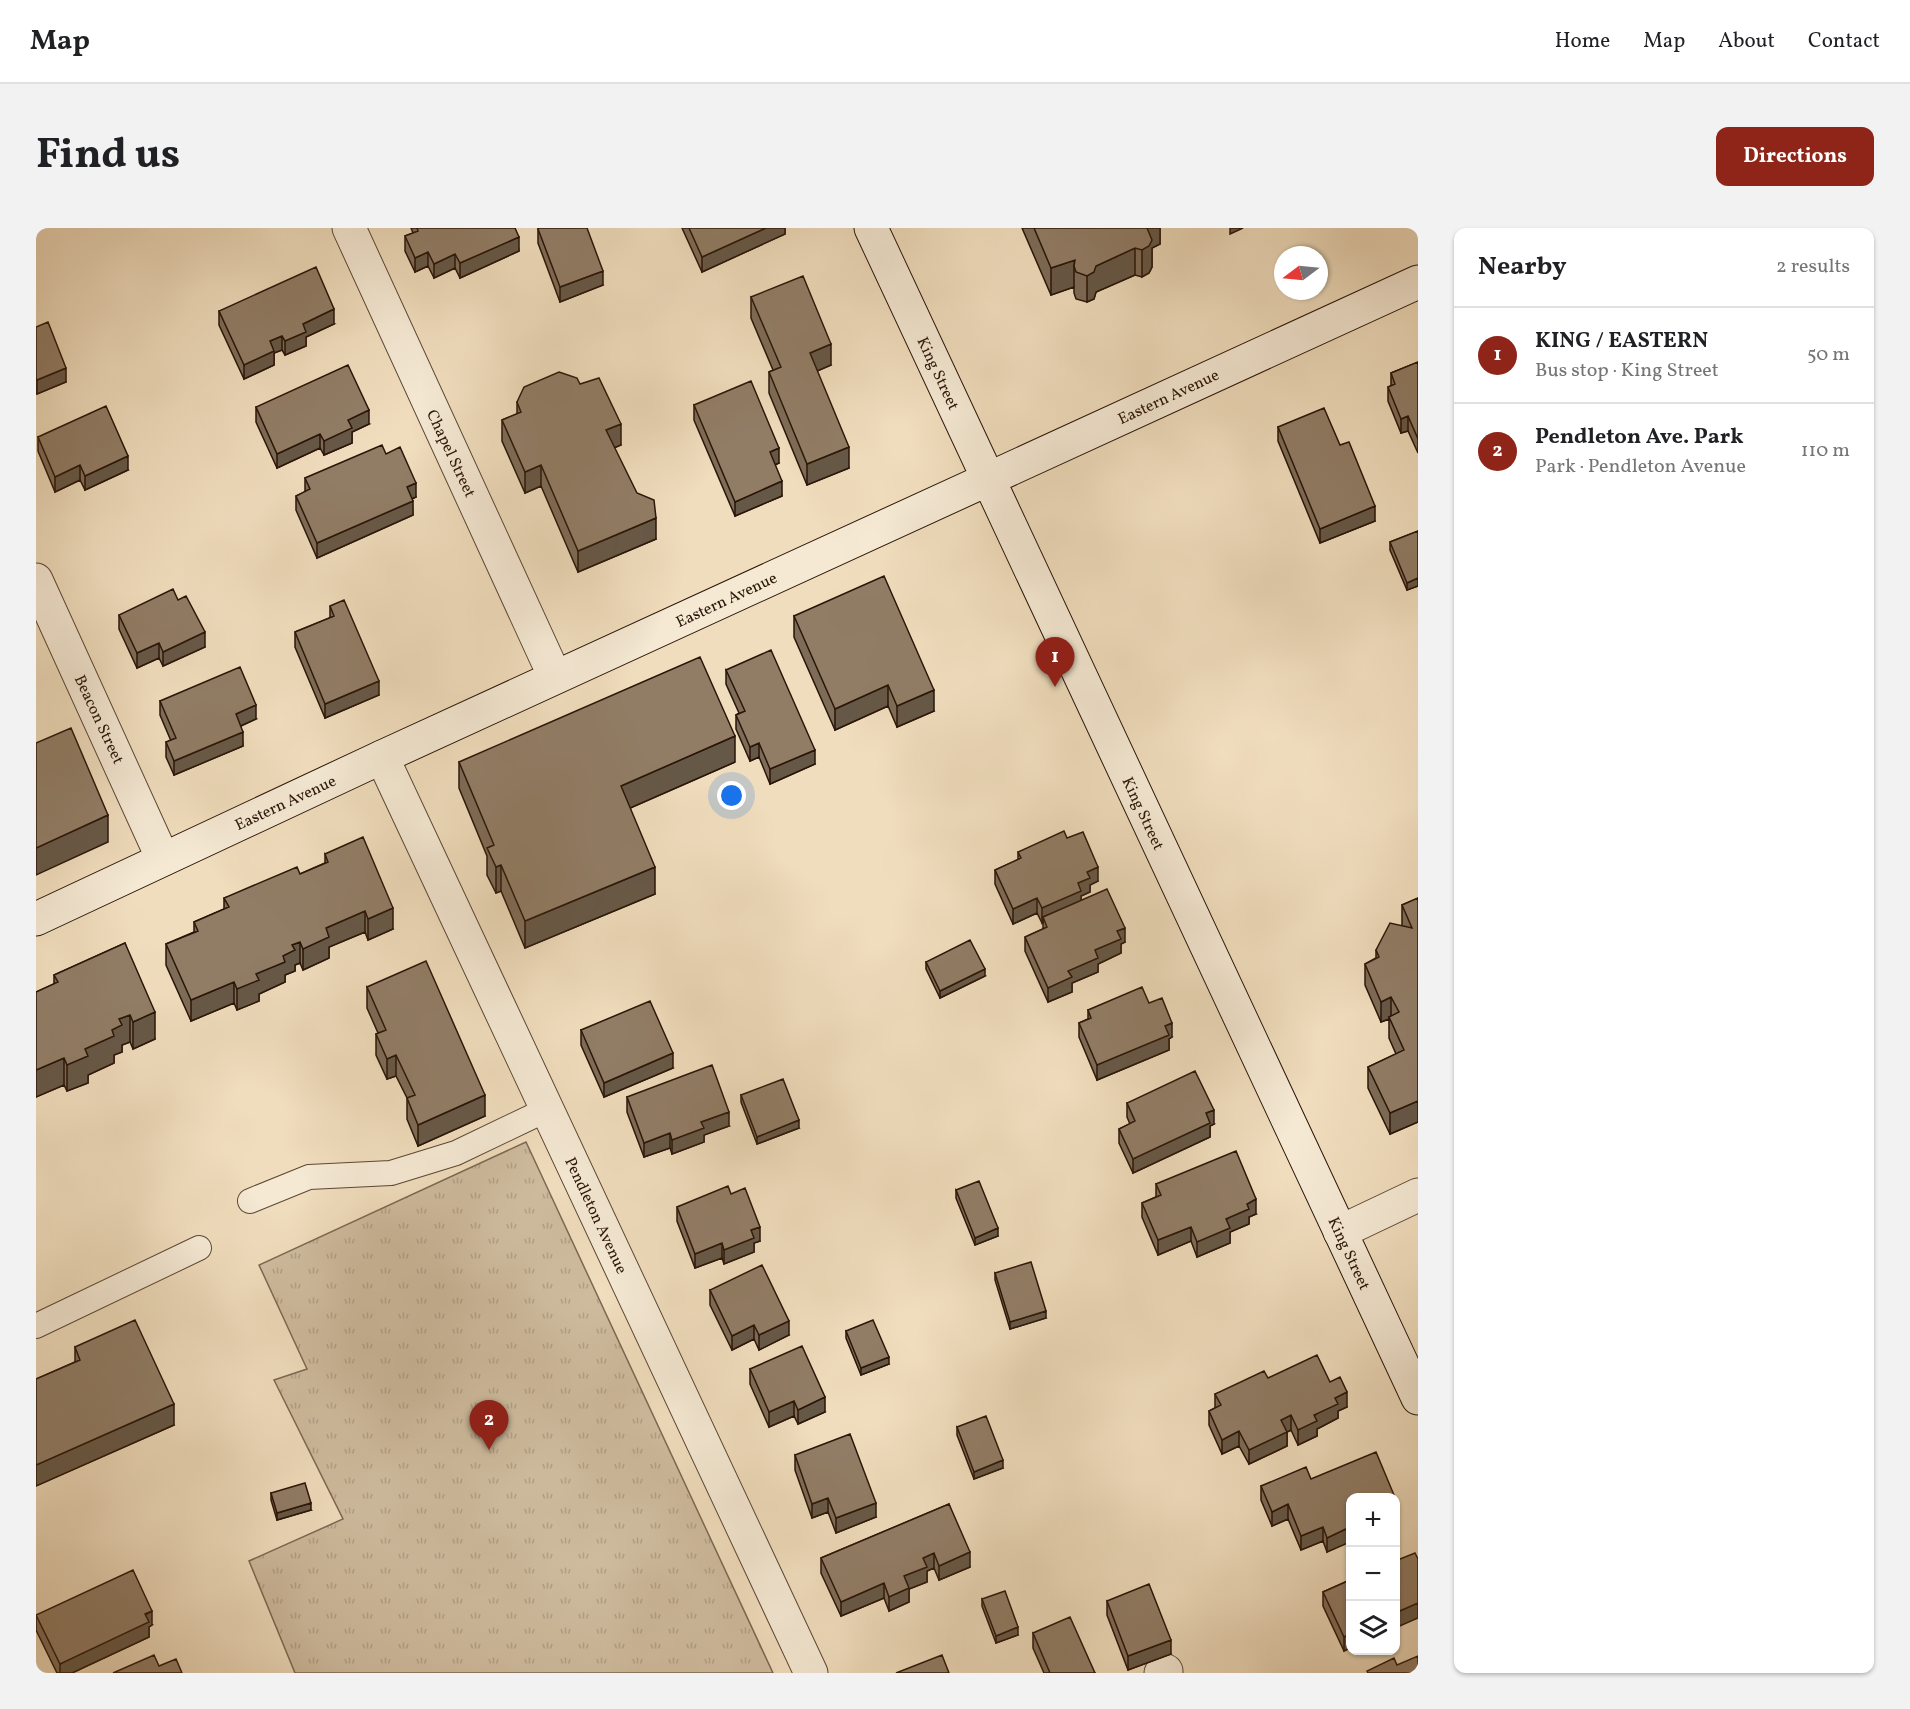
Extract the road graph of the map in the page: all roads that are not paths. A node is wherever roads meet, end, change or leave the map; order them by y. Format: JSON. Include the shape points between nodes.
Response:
{"nodes":[{"id":1,"x":349,"y":228,"type":"edge"},
{"id":2,"x":871,"y":228,"type":"edge"},
{"id":3,"x":1418,"y":282,"type":"edge"},
{"id":4,"x":988,"y":478,"type":"junction"},
{"id":5,"x":36,"y":580,"type":"edge"},
{"id":6,"x":555,"y":677,"type":"junction"},
{"id":7,"x":382,"y":757,"type":"junction"},
{"id":8,"x":163,"y":859,"type":"junction"},
{"id":9,"x":36,"y":919,"type":"edge"},
{"id":10,"x":548,"y":1109,"type":"junction"},
{"id":11,"x":1418,"y":1195,"type":"edge"},
{"id":12,"x":250,"y":1201,"type":"dead end"},
{"id":13,"x":1340,"y":1232,"type":"junction"},
{"id":14,"x":199,"y":1248,"type":"dead end"},
{"id":15,"x":36,"y":1326,"type":"edge"},
{"id":16,"x":1418,"y":1398,"type":"edge"},
{"id":17,"x":811,"y":1673,"type":"edge"}],
"edges":[{"from":1,"to":6,"type":"street","name":"Chapel Street"},
{"from":2,"to":4,"type":"street","name":"King Street"},
{"from":3,"to":4,"type":"street","name":"Eastern Avenue"},
{"from":4,"to":6,"type":"street","name":"Eastern Avenue"},
{"from":4,"to":13,"type":"street","name":"King Street"},
{"from":5,"to":8,"type":"street","name":"Beacon Street"},
{"from":6,"to":7,"type":"street","name":"Eastern Avenue"},
{"from":7,"to":8,"type":"street","name":"Eastern Avenue"},
{"from":7,"to":10,"type":"street","name":"Pendleton Avenue"},
{"from":8,"to":9,"type":"street","name":"Eastern Avenue"},
{"from":10,"to":12,"type":"lane","via":[[456,1153],[391,1173],[309,1177]]},
{"from":10,"to":17,"type":"street","name":"Pendleton Avenue"},
{"from":11,"to":13,"type":"street"},
{"from":13,"to":16,"type":"street","name":"King Street"},
{"from":14,"to":15,"type":"lane"}]}
